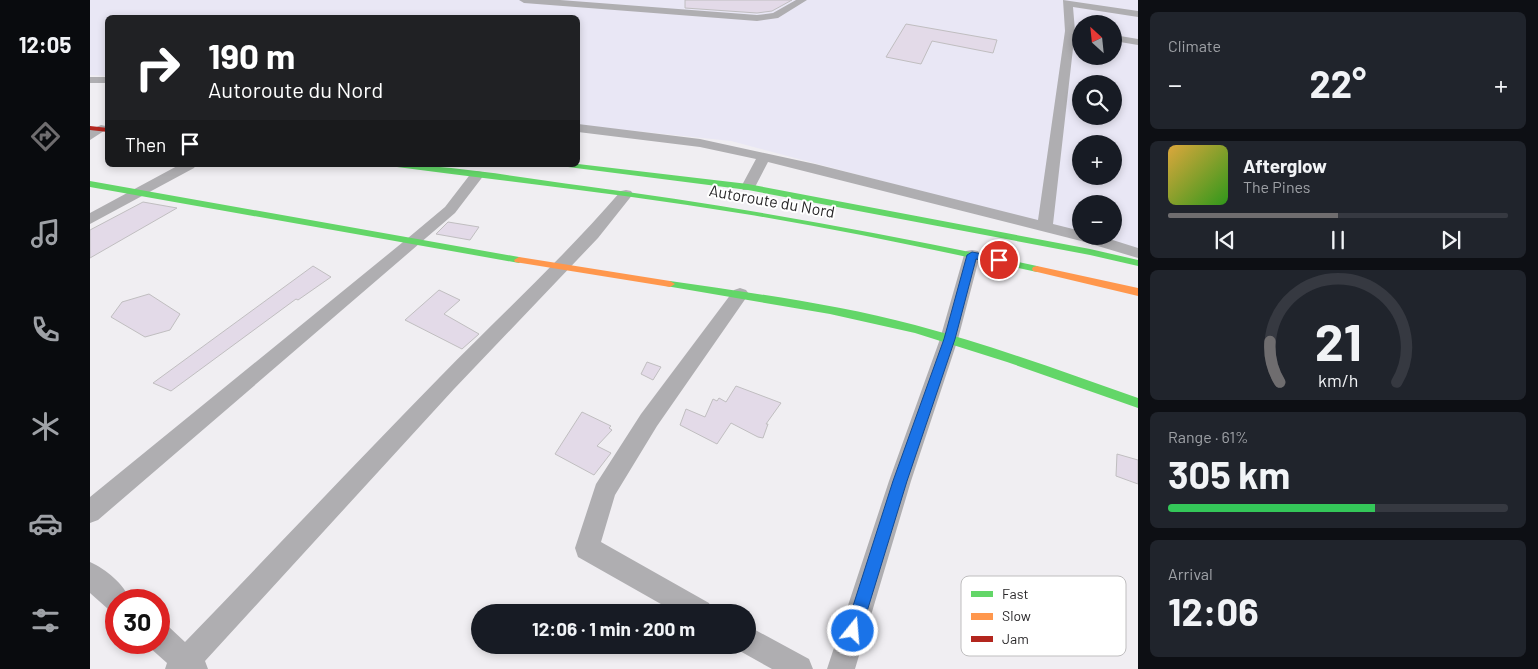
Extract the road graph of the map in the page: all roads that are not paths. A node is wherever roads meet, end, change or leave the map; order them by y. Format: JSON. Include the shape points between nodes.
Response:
{"nodes":[{"id":1,"x":524,"y":0,"type":"edge"},
{"id":2,"x":802,"y":0,"type":"edge"},
{"id":3,"x":1069,"y":2,"type":"edge"},
{"id":4,"x":1138,"y":14,"type":"edge"},
{"id":5,"x":1072,"y":15,"type":"edge"},
{"id":6,"x":1122,"y":39,"type":"edge"},
{"id":7,"x":1138,"y":42,"type":"edge"},
{"id":8,"x":1072,"y":57,"type":"edge"},
{"id":9,"x":90,"y":80,"type":"edge"},
{"id":10,"x":105,"y":80,"type":"edge"},
{"id":11,"x":580,"y":128,"type":"edge"},
{"id":12,"x":764,"y":157,"type":"junction"},
{"id":13,"x":580,"y":166,"type":"edge"},
{"id":14,"x":186,"y":167,"type":"edge"},
{"id":15,"x":413,"y":167,"type":"edge"},
{"id":16,"x":477,"y":175,"type":"junction"},
{"id":17,"x":90,"y":184,"type":"edge"},
{"id":18,"x":748,"y":187,"type":"junction"},
{"id":19,"x":142,"y":192,"type":"junction"},
{"id":20,"x":626,"y":194,"type":"junction"},
{"id":21,"x":90,"y":219,"type":"edge"},
{"id":22,"x":1045,"y":225,"type":"junction"},
{"id":23,"x":1072,"y":233,"type":"edge"},
{"id":24,"x":414,"y":242,"type":"junction"},
{"id":25,"x":1111,"y":245,"type":"edge"},
{"id":26,"x":1138,"y":253,"type":"edge"},
{"id":27,"x":972,"y":255,"type":"junction"},
{"id":28,"x":1138,"y":264,"type":"edge"},
{"id":29,"x":562,"y":268,"type":"junction"},
{"id":30,"x":1138,"y":292,"type":"edge"},
{"id":31,"x":740,"y":294,"type":"junction"},
{"id":32,"x":950,"y":339,"type":"junction"},
{"id":33,"x":1138,"y":403,"type":"edge"},
{"id":34,"x":90,"y":512,"type":"edge"},
{"id":35,"x":90,"y":575,"type":"edge"},
{"id":36,"x":106,"y":589,"type":"edge"},
{"id":37,"x":686,"y":604,"type":"edge"},
{"id":38,"x":756,"y":645,"type":"edge"},
{"id":39,"x":170,"y":649,"type":"edge"},
{"id":40,"x":186,"y":666,"type":"edge"},
{"id":41,"x":799,"y":669,"type":"edge"},
{"id":42,"x":841,"y":669,"type":"edge"}],
"edges":[{"from":1,"to":2,"type":"street","via":[[762,18],[775,16]]},
{"from":3,"to":4,"type":"street"},
{"from":3,"to":5,"type":"street"},
{"from":6,"to":7,"type":"street"},
{"from":8,"to":22,"type":"street"},
{"from":9,"to":10,"type":"street"},
{"from":11,"to":12,"type":"street","via":[[675,139]]},
{"from":12,"to":18,"type":"street"},
{"from":12,"to":22,"type":"street"},
{"from":13,"to":18,"type":"main road","name":"Autoroute du Nord"},
{"from":14,"to":19,"type":"street"},
{"from":15,"to":16,"type":"main road","name":"Autoroute du Nord"},
{"from":16,"to":20,"type":"main road","name":"Autoroute du Nord"},
{"from":16,"to":24,"type":"street","via":[[450,210]]},
{"from":17,"to":19,"type":"main road"},
{"from":18,"to":28,"type":"main road","name":"Autoroute du Nord"},
{"from":19,"to":21,"type":"street"},
{"from":19,"to":24,"type":"main road"},
{"from":20,"to":27,"type":"main road","name":"Autoroute du Nord","via":[[794,220]]},
{"from":20,"to":29,"type":"street"},
{"from":22,"to":23,"type":"street"},
{"from":24,"to":29,"type":"main road"},
{"from":24,"to":34,"type":"street"},
{"from":25,"to":26,"type":"street"},
{"from":27,"to":30,"type":"main road","name":"Autoroute du Nord"},
{"from":27,"to":32,"type":"street"},
{"from":29,"to":31,"type":"main road"},
{"from":29,"to":40,"type":"street","via":[[447,383]]},
{"from":31,"to":32,"type":"main road","via":[[807,305]]},
{"from":31,"to":37,"type":"street","via":[[649,420],[604,491],[587,548]]},
{"from":32,"to":33,"type":"main road"},
{"from":32,"to":42,"type":"street","via":[[900,481]]},
{"from":35,"to":36,"type":"street"},
{"from":38,"to":41,"type":"street"},
{"from":39,"to":40,"type":"street"}]}
